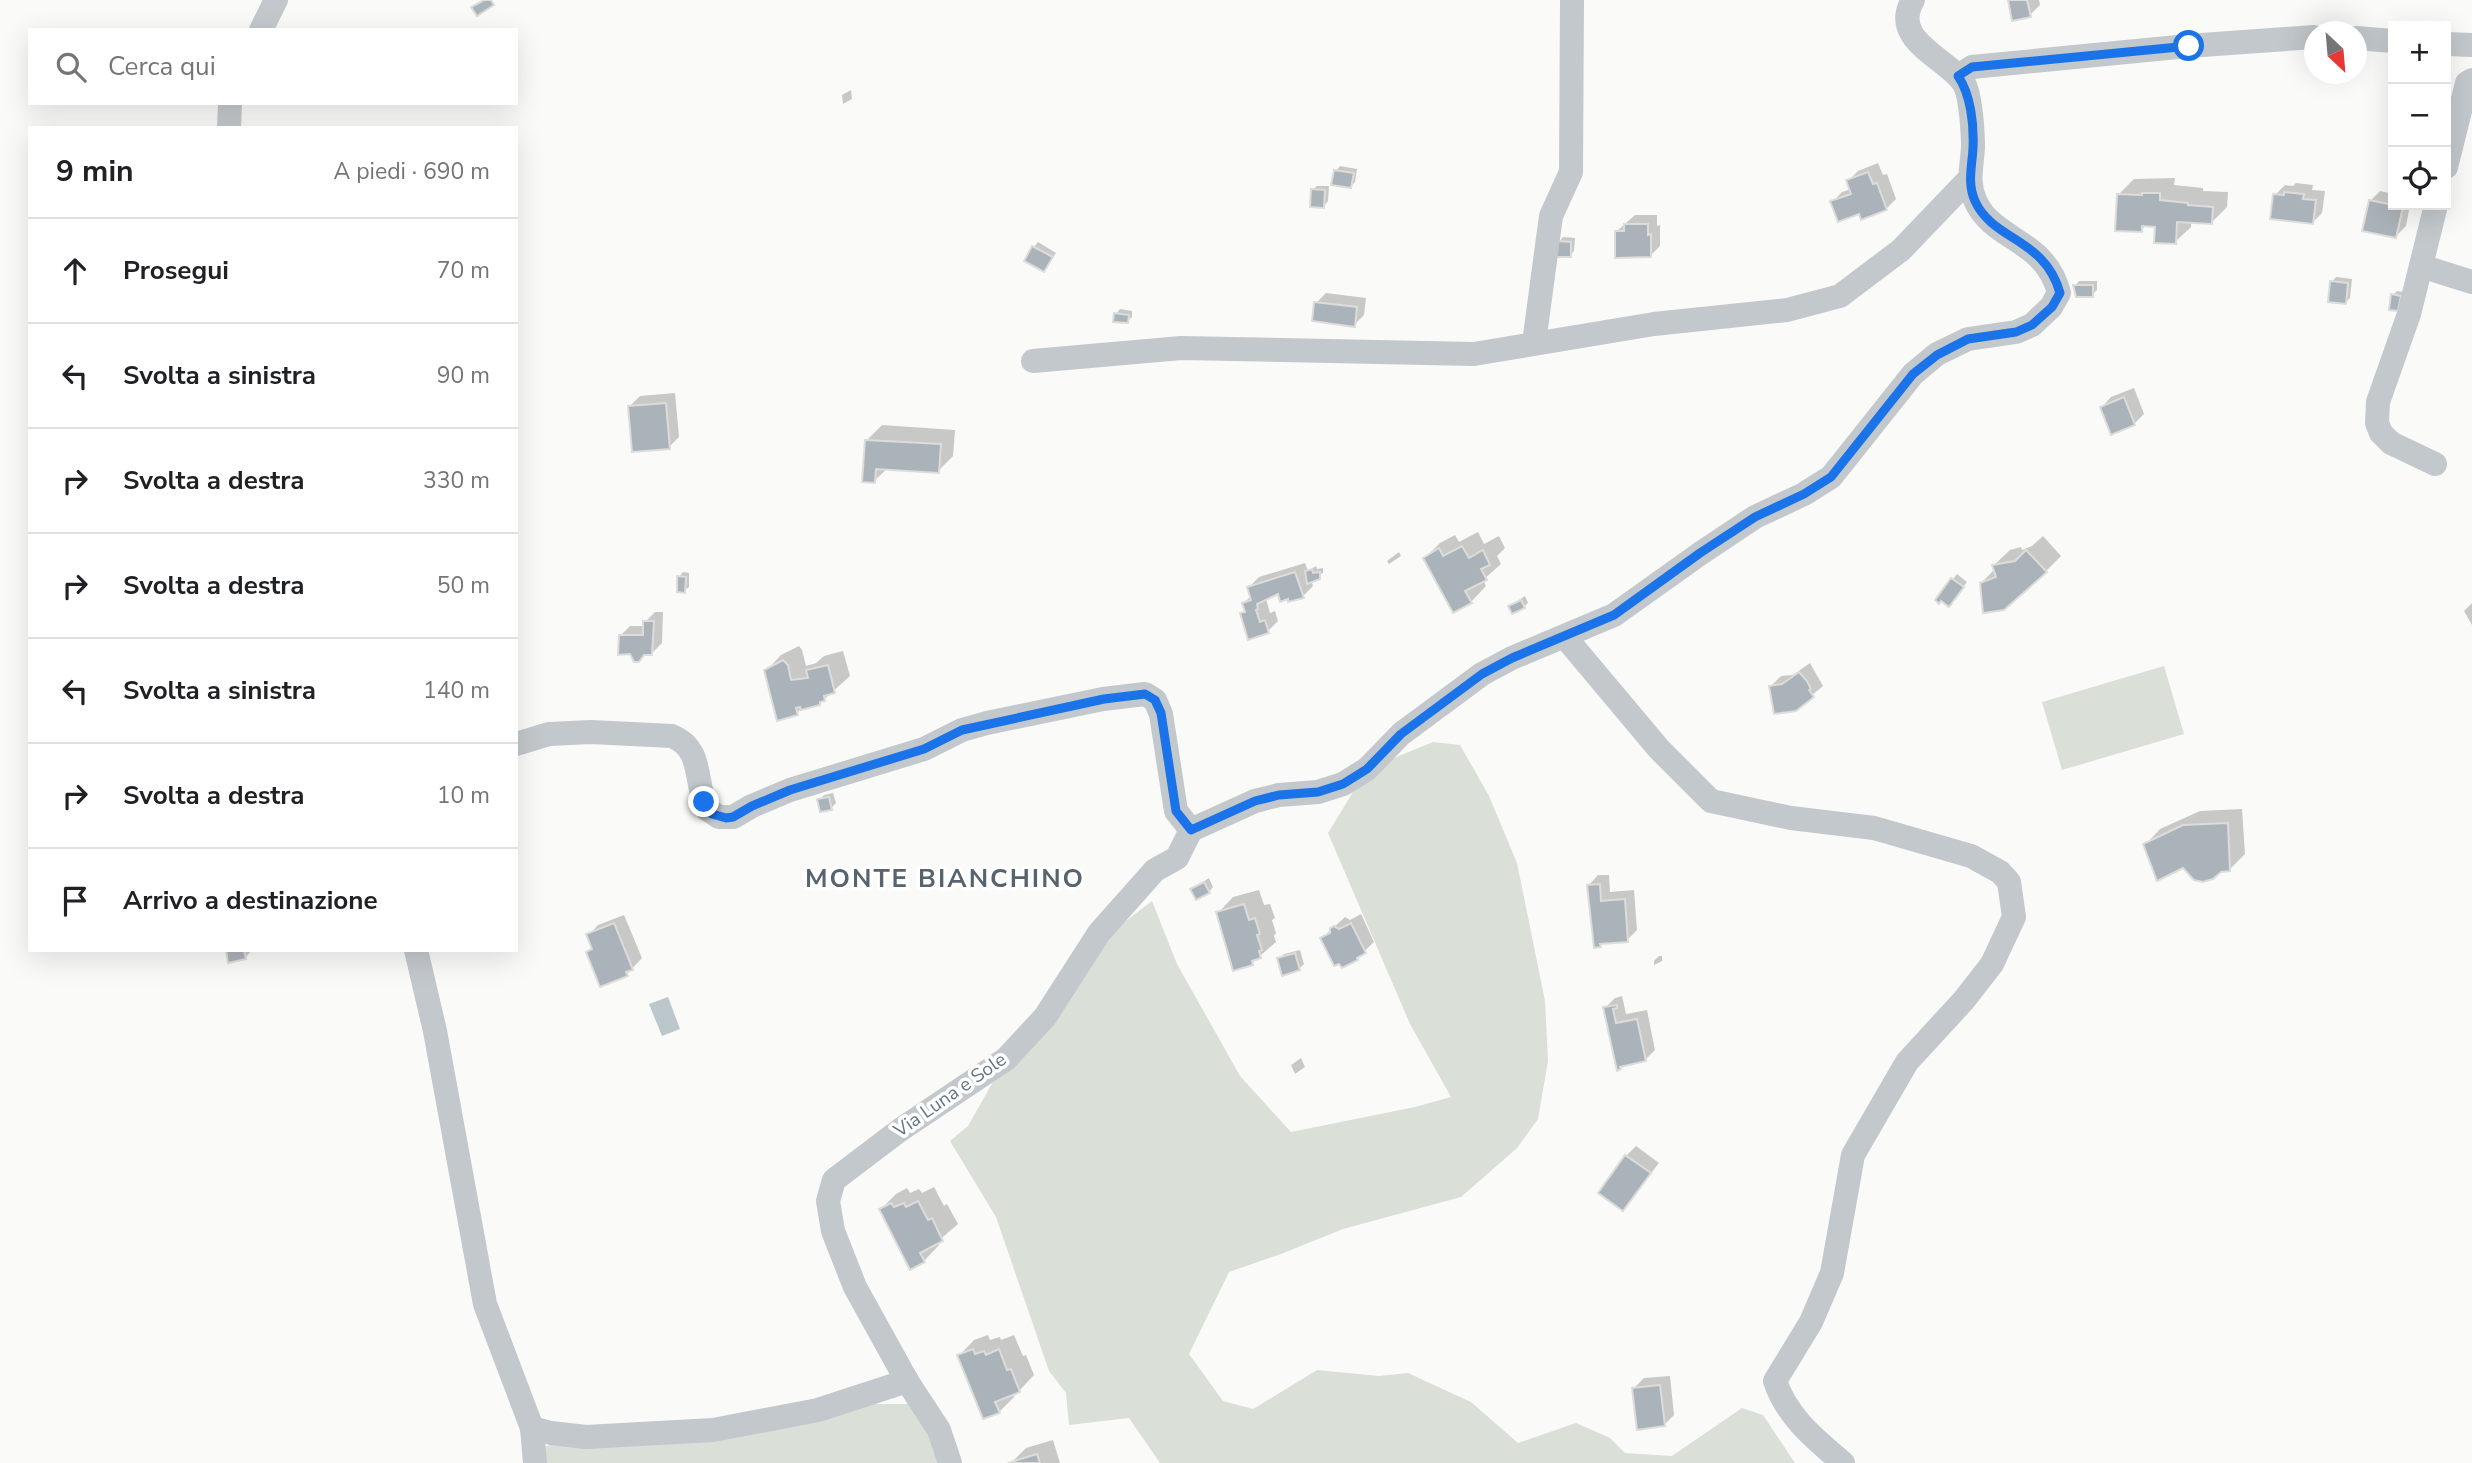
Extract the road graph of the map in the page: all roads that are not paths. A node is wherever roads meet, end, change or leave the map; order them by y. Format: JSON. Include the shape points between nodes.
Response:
{"nodes":[{"id":1,"x":276,"y":0,"type":"edge"},
{"id":2,"x":1572,"y":0,"type":"edge"},
{"id":3,"x":1913,"y":0,"type":"edge"},
{"id":4,"x":262,"y":28,"type":"edge"},
{"id":5,"x":2304,"y":38,"type":"edge"},
{"id":6,"x":2367,"y":39,"type":"edge"},
{"id":7,"x":2388,"y":41,"type":"edge"},
{"id":8,"x":2451,"y":44,"type":"edge"},
{"id":9,"x":2472,"y":45,"type":"edge"},
{"id":10,"x":1958,"y":76,"type":"junction"},
{"id":11,"x":2472,"y":80,"type":"edge"},
{"id":12,"x":230,"y":105,"type":"edge"},
{"id":13,"x":229,"y":126,"type":"edge"},
{"id":14,"x":2451,"y":147,"type":"edge"},
{"id":15,"x":1969,"y":179,"type":"junction"},
{"id":16,"x":2435,"y":210,"type":"edge"},
{"id":17,"x":2421,"y":266,"type":"junction"},
{"id":18,"x":2472,"y":282,"type":"edge"},
{"id":19,"x":1534,"y":343,"type":"junction"},
{"id":20,"x":1033,"y":361,"type":"dead end"},
{"id":21,"x":2435,"y":464,"type":"dead end"},
{"id":22,"x":1565,"y":637,"type":"junction"},
{"id":23,"x":518,"y":743,"type":"edge"},
{"id":24,"x":1191,"y":830,"type":"junction"},
{"id":25,"x":416,"y":952,"type":"edge"},
{"id":26,"x":906,"y":1381,"type":"junction"},
{"id":27,"x":532,"y":1428,"type":"junction"},
{"id":28,"x":535,"y":1463,"type":"edge"},
{"id":29,"x":950,"y":1463,"type":"edge"},
{"id":30,"x":1843,"y":1463,"type":"edge"}],
"edges":[{"from":1,"to":4,"type":"street"},
{"from":2,"to":19,"type":"street","via":[[1571,172],[1551,216]]},
{"from":3,"to":10,"type":"street","via":[[1908,16],[1914,36]]},
{"from":5,"to":10,"type":"street","via":[[1972,67]]},
{"from":6,"to":7,"type":"street"},
{"from":8,"to":9,"type":"street"},
{"from":10,"to":15,"type":"street","via":[[1966,88],[1973,146]]},
{"from":11,"to":14,"type":"street","via":[[2467,83]]},
{"from":12,"to":13,"type":"street"},
{"from":15,"to":19,"type":"street","via":[[1901,250],[1840,296],[1787,310]]},
{"from":15,"to":22,"type":"street","via":[[1975,201],[1988,220],[2045,261],[2060,293],[2052,307],[2016,332],[1968,339],[1937,355],[1913,374],[1831,477],[1755,517],[1614,615]]},
{"from":16,"to":17,"type":"street"},
{"from":17,"to":18,"type":"street"},
{"from":17,"to":21,"type":"street","via":[[2378,402],[2377,423],[2391,443]]},
{"from":19,"to":20,"type":"street","via":[[1474,354],[1181,348]]},
{"from":22,"to":24,"type":"street","via":[[1482,674],[1343,784],[1255,801]]},
{"from":22,"to":30,"type":"street","via":[[1659,749],[1711,801],[1791,818],[1874,828],[1971,856],[2009,882],[2014,917],[1992,964],[1907,1062],[1853,1155],[1832,1273],[1811,1322],[1775,1381],[1790,1412]]},
{"from":23,"to":24,"type":"street","via":[[550,734],[591,732],[672,736],[694,753],[707,808],[726,818],[790,790],[924,749],[962,730],[1145,694],[1155,700],[1161,713],[1176,811]]},
{"from":24,"to":26,"type":"street","name":"Via Luna e Sole","via":[[1177,858],[1155,870],[1099,933],[1045,1017],[1006,1059],[834,1181],[828,1201],[833,1231],[855,1287]]},
{"from":25,"to":27,"type":"street","via":[[485,1304]]},
{"from":26,"to":27,"type":"street","via":[[818,1410],[713,1430],[586,1437]]},
{"from":26,"to":29,"type":"street","name":"Via Luna e Sole","via":[[939,1430]]},
{"from":27,"to":28,"type":"street"}]}
